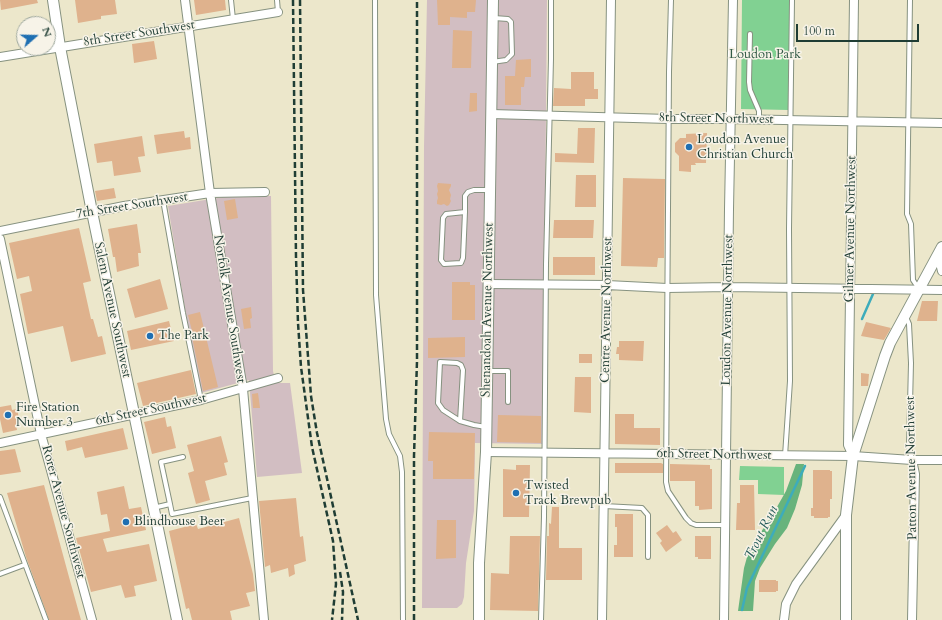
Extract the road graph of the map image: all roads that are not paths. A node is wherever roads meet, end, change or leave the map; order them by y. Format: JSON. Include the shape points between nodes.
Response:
{"nodes":[{"id":1,"x":53,"y":0,"type":"edge"},
{"id":2,"x":185,"y":0,"type":"edge"},
{"id":3,"x":232,"y":0,"type":"edge"},
{"id":4,"x":277,"y":0,"type":"edge"},
{"id":5,"x":375,"y":0,"type":"edge"},
{"id":6,"x":493,"y":0,"type":"edge"},
{"id":7,"x":551,"y":0,"type":"edge"},
{"id":8,"x":611,"y":0,"type":"edge"},
{"id":9,"x":671,"y":0,"type":"edge"},
{"id":10,"x":733,"y":0,"type":"edge"},
{"id":11,"x":792,"y":0,"type":"edge"},
{"id":12,"x":854,"y":0,"type":"edge"},
{"id":13,"x":910,"y":0,"type":"edge"},
{"id":14,"x":278,"y":12,"type":"joint"},
{"id":15,"x":492,"y":18,"type":"junction"},
{"id":16,"x":233,"y":19,"type":"junction"},
{"id":17,"x":189,"y":26,"type":"junction"},
{"id":18,"x":750,"y":34,"type":"dead end"},
{"id":19,"x":60,"y":48,"type":"junction"},
{"id":20,"x":0,"y":57,"type":"edge"},
{"id":21,"x":492,"y":62,"type":"junction"},
{"id":22,"x":491,"y":114,"type":"junction"},
{"id":23,"x":549,"y":115,"type":"junction"},
{"id":24,"x":610,"y":117,"type":"junction"},
{"id":25,"x":669,"y":119,"type":"junction"},
{"id":26,"x":731,"y":119,"type":"junction"},
{"id":27,"x":759,"y":119,"type":"junction"},
{"id":28,"x":791,"y":120,"type":"junction"},
{"id":29,"x":852,"y":121,"type":"junction"},
{"id":30,"x":908,"y":123,"type":"junction"},
{"id":31,"x":942,"y":123,"type":"edge"},
{"id":32,"x":490,"y":190,"type":"junction"},
{"id":33,"x":265,"y":192,"type":"dead end"},
{"id":34,"x":210,"y":193,"type":"junction"},
{"id":35,"x":163,"y":200,"type":"junction"},
{"id":36,"x":92,"y":212,"type":"junction"},
{"id":37,"x":465,"y":212,"type":"junction"},
{"id":38,"x":0,"y":231,"type":"edge"},
{"id":39,"x":0,"y":239,"type":"edge"},
{"id":40,"x":940,"y":251,"type":"edge"},
{"id":41,"x":942,"y":272,"type":"edge"},
{"id":42,"x":488,"y":284,"type":"junction"},
{"id":43,"x":546,"y":284,"type":"junction"},
{"id":44,"x":607,"y":285,"type":"junction"},
{"id":45,"x":728,"y":287,"type":"junction"},
{"id":46,"x":668,"y":288,"type":"junction"},
{"id":47,"x":790,"y":288,"type":"junction"},
{"id":48,"x":850,"y":289,"type":"junction"},
{"id":49,"x":919,"y":290,"type":"junction"},
{"id":50,"x":942,"y":290,"type":"edge"},
{"id":51,"x":906,"y":316,"type":"junction"},
{"id":52,"x":487,"y":371,"type":"junction"},
{"id":53,"x":278,"y":378,"type":"dead end"},
{"id":54,"x":242,"y":389,"type":"junction"},
{"id":55,"x":200,"y":400,"type":"junction"},
{"id":56,"x":508,"y":402,"type":"dead end"},
{"id":57,"x":134,"y":415,"type":"junction"},
{"id":58,"x":460,"y":421,"type":"junction"},
{"id":59,"x":486,"y":427,"type":"junction"},
{"id":60,"x":41,"y":434,"type":"junction"},
{"id":61,"x":0,"y":443,"type":"edge"},
{"id":62,"x":486,"y":452,"type":"junction"},
{"id":63,"x":545,"y":452,"type":"junction"},
{"id":64,"x":605,"y":453,"type":"junction"},
{"id":65,"x":666,"y":454,"type":"junction"},
{"id":66,"x":726,"y":455,"type":"junction"},
{"id":67,"x":785,"y":456,"type":"junction"},
{"id":68,"x":853,"y":456,"type":"junction"},
{"id":69,"x":183,"y":457,"type":"dead end"},
{"id":70,"x":912,"y":460,"type":"junction"},
{"id":71,"x":942,"y":460,"type":"edge"},
{"id":72,"x":0,"y":497,"type":"edge"},
{"id":73,"x":252,"y":498,"type":"junction"},
{"id":74,"x":170,"y":504,"type":"junction"},
{"id":75,"x":604,"y":506,"type":"junction"},
{"id":76,"x":153,"y":508,"type":"junction"},
{"id":77,"x":846,"y":515,"type":"junction"},
{"id":78,"x":725,"y":526,"type":"junction"},
{"id":79,"x":648,"y":557,"type":"dead end"},
{"id":80,"x":24,"y":565,"type":"junction"},
{"id":81,"x":0,"y":574,"type":"edge"},
{"id":82,"x":46,"y":620,"type":"edge"},
{"id":83,"x":92,"y":620,"type":"edge"},
{"id":84,"x":177,"y":620,"type":"edge"},
{"id":85,"x":264,"y":620,"type":"edge"},
{"id":86,"x":403,"y":620,"type":"edge"},
{"id":87,"x":479,"y":620,"type":"edge"},
{"id":88,"x":542,"y":620,"type":"edge"},
{"id":89,"x":602,"y":620,"type":"edge"},
{"id":90,"x":724,"y":620,"type":"edge"},
{"id":91,"x":784,"y":620,"type":"edge"},
{"id":92,"x":846,"y":620,"type":"edge"},
{"id":93,"x":912,"y":620,"type":"edge"}],
"edges":[{"from":1,"to":19,"type":"street","name":"Salem Avenue Southwest"},
{"from":2,"to":17,"type":"street","name":"Norfolk Avenue Southwest"},
{"from":3,"to":16,"type":"lane"},
{"from":4,"to":14,"type":"lane"},
{"from":5,"to":86,"type":"lane","via":[[376,295],[386,419],[389,434],[400,456],[402,472]]},
{"from":6,"to":15,"type":"street","name":"Shenandoah Avenue Northwest"},
{"from":7,"to":23,"type":"lane"},
{"from":8,"to":24,"type":"street","name":"Centre Avenue Northwest"},
{"from":9,"to":25,"type":"lane"},
{"from":10,"to":26,"type":"street","name":"Loudon Avenue Northwest"},
{"from":11,"to":28,"type":"lane"},
{"from":12,"to":29,"type":"street","name":"Gilmer Avenue Northwest"},
{"from":13,"to":30,"type":"lane"},
{"from":14,"to":16,"type":"street","name":"8th Street Southwest"},
{"from":15,"to":21,"type":"street","name":"Shenandoah Avenue Northwest"},
{"from":15,"to":21,"type":"lane","via":[[508,19],[511,22],[512,54],[506,60]]},
{"from":16,"to":17,"type":"street","name":"8th Street Southwest"},
{"from":17,"to":19,"type":"street","name":"8th Street Southwest"},
{"from":17,"to":34,"type":"street","name":"Norfolk Avenue Southwest"},
{"from":18,"to":27,"type":"lane","via":[[749,82],[759,111]]},
{"from":19,"to":20,"type":"street","name":"8th Street Southwest"},
{"from":19,"to":36,"type":"street","name":"Salem Avenue Southwest"},
{"from":21,"to":22,"type":"street","name":"Shenandoah Avenue Northwest"},
{"from":22,"to":23,"type":"street","name":"8th Street Northwest"},
{"from":22,"to":32,"type":"street","name":"Shenandoah Avenue Northwest"},
{"from":23,"to":24,"type":"street","name":"8th Street Northwest"},
{"from":23,"to":43,"type":"lane"},
{"from":24,"to":25,"type":"street","name":"8th Street Northwest"},
{"from":24,"to":44,"type":"street","name":"Centre Avenue Northwest"},
{"from":25,"to":26,"type":"street","name":"8th Street Northwest"},
{"from":25,"to":46,"type":"lane"},
{"from":26,"to":27,"type":"street","name":"8th Street Northwest"},
{"from":26,"to":45,"type":"street","name":"Loudon Avenue Northwest"},
{"from":27,"to":28,"type":"street","name":"8th Street Northwest"},
{"from":28,"to":29,"type":"street","name":"8th Street Northwest"},
{"from":28,"to":47,"type":"lane"},
{"from":29,"to":30,"type":"street","name":"8th Street Northwest"},
{"from":29,"to":48,"type":"street","name":"Gilmer Avenue Northwest"},
{"from":30,"to":31,"type":"street","name":"8th Street Northwest"},
{"from":30,"to":49,"type":"lane","via":[[907,214],[911,224],[913,280]]},
{"from":32,"to":37,"type":"lane","via":[[468,192],[465,196]]},
{"from":32,"to":42,"type":"street","name":"Shenandoah Avenue Northwest"},
{"from":33,"to":34,"type":"street","name":"7th Street Southwest"},
{"from":34,"to":35,"type":"street","name":"7th Street Southwest"},
{"from":34,"to":54,"type":"street","name":"Norfolk Avenue Southwest"},
{"from":35,"to":36,"type":"street","name":"7th Street Southwest"},
{"from":35,"to":55,"type":"lane"},
{"from":36,"to":38,"type":"street","name":"7th Street Southwest"},
{"from":36,"to":57,"type":"street","name":"Salem Avenue Southwest"},
{"from":37,"to":37,"type":"lane","via":[[446,214],[443,218],[441,260],[444,264],[461,263]]},
{"from":39,"to":60,"type":"street","name":"Rorer Avenue Southwest"},
{"from":40,"to":41,"type":"street"},
{"from":40,"to":49,"type":"street"},
{"from":42,"to":43,"type":"street"},
{"from":42,"to":52,"type":"street","name":"Shenandoah Avenue Northwest"},
{"from":43,"to":44,"type":"street"},
{"from":43,"to":63,"type":"lane"},
{"from":44,"to":46,"type":"street"},
{"from":44,"to":64,"type":"street","name":"Centre Avenue Northwest"},
{"from":45,"to":46,"type":"street"},
{"from":45,"to":47,"type":"street"},
{"from":45,"to":66,"type":"street","name":"Loudon Avenue Northwest"},
{"from":46,"to":65,"type":"lane"},
{"from":47,"to":48,"type":"street"},
{"from":47,"to":67,"type":"lane","via":[[790,381]]},
{"from":48,"to":49,"type":"street"},
{"from":48,"to":68,"type":"street","name":"Gilmer Avenue Northwest","via":[[848,444]]},
{"from":49,"to":50,"type":"street"},
{"from":49,"to":51,"type":"street"},
{"from":51,"to":68,"type":"street","via":[[884,356]]},
{"from":51,"to":70,"type":"lane","name":"Patton Avenue Northwest","via":[[911,364],[909,447]]},
{"from":52,"to":56,"type":"lane","via":[[508,371]]},
{"from":52,"to":59,"type":"street","name":"Shenandoah Avenue Northwest"},
{"from":53,"to":54,"type":"street","name":"6th Street Southwest"},
{"from":54,"to":55,"type":"street","name":"6th Street Southwest"},
{"from":54,"to":73,"type":"street","name":"Norfolk Avenue Southwest"},
{"from":55,"to":57,"type":"street","name":"6th Street Southwest"},
{"from":57,"to":60,"type":"street","name":"6th Street Southwest"},
{"from":57,"to":76,"type":"street","name":"Salem Avenue Southwest"},
{"from":58,"to":58,"type":"lane","via":[[438,404],[440,362],[457,363],[463,370]]},
{"from":58,"to":59,"type":"lane"},
{"from":59,"to":62,"type":"street","name":"Shenandoah Avenue Northwest"},
{"from":60,"to":61,"type":"street","name":"6th Street Southwest"},
{"from":60,"to":83,"type":"street","name":"Rorer Avenue Southwest"},
{"from":62,"to":63,"type":"street","name":"6th Street Northwest"},
{"from":62,"to":87,"type":"street","name":"Shenandoah Avenue Northwest","via":[[479,562]]},
{"from":63,"to":64,"type":"street","name":"6th Street Northwest"},
{"from":63,"to":88,"type":"lane"},
{"from":64,"to":65,"type":"street","name":"6th Street Northwest"},
{"from":64,"to":75,"type":"street","name":"Centre Avenue Northwest"},
{"from":65,"to":66,"type":"street","name":"6th Street Northwest"},
{"from":65,"to":78,"type":"lane","via":[[666,486],[686,518],[696,525]]},
{"from":66,"to":67,"type":"street","name":"6th Street Northwest"},
{"from":66,"to":78,"type":"street","name":"Loudon Avenue Northwest"},
{"from":67,"to":68,"type":"street","name":"6th Street Northwest"},
{"from":68,"to":70,"type":"street","name":"6th Street Northwest"},
{"from":68,"to":77,"type":"street"},
{"from":69,"to":74,"type":"lane","via":[[161,462]]},
{"from":70,"to":71,"type":"street","name":"6th Street Northwest"},
{"from":70,"to":93,"type":"street","name":"Patton Avenue Northwest","via":[[915,474]]},
{"from":72,"to":80,"type":"lane"},
{"from":73,"to":74,"type":"lane","via":[[172,514]]},
{"from":73,"to":85,"type":"street","name":"Norfolk Avenue Southwest"},
{"from":74,"to":76,"type":"lane"},
{"from":75,"to":79,"type":"lane","via":[[642,508],[648,515]]},
{"from":75,"to":89,"type":"street","name":"Centre Avenue Northwest"},
{"from":76,"to":84,"type":"street","name":"Salem Avenue Southwest"},
{"from":77,"to":91,"type":"street","via":[[796,584],[786,604]]},
{"from":77,"to":92,"type":"street"},
{"from":78,"to":90,"type":"street","name":"Loudon Avenue Northwest"},
{"from":80,"to":81,"type":"lane"},
{"from":80,"to":82,"type":"lane"}]}
